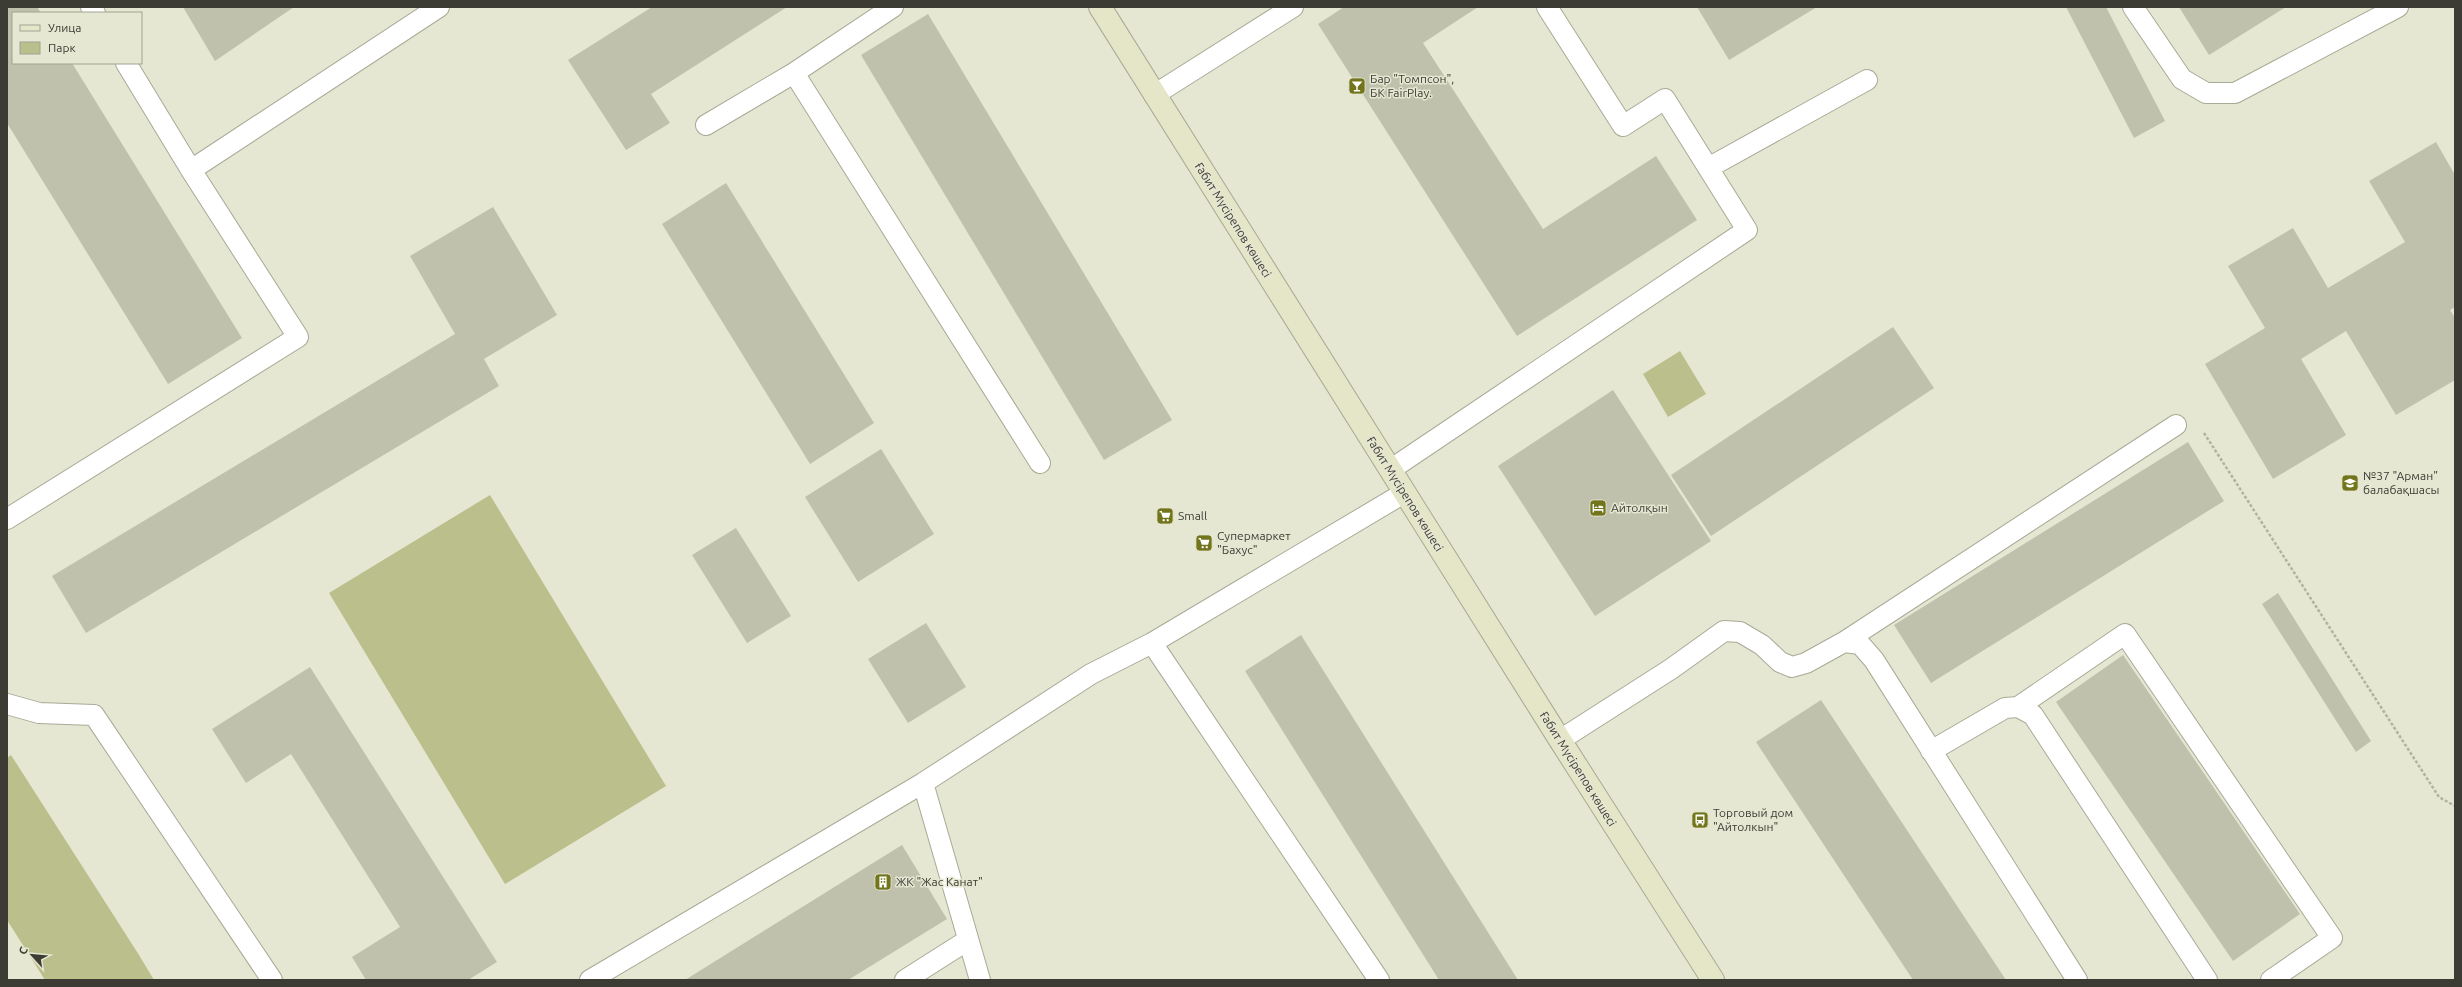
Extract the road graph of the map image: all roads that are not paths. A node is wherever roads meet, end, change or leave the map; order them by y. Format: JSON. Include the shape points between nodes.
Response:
{"nodes":[{"id":1,"x":439,"y":7,"type":"edge"},
{"id":2,"x":893,"y":7,"type":"edge"},
{"id":3,"x":1100,"y":7,"type":"edge"},
{"id":4,"x":1293,"y":7,"type":"edge"},
{"id":5,"x":1548,"y":7,"type":"edge"},
{"id":6,"x":2133,"y":7,"type":"edge"},
{"id":7,"x":2398,"y":7,"type":"edge"},
{"id":8,"x":127,"y":64,"type":"edge"},
{"id":9,"x":794,"y":73,"type":"junction"},
{"id":10,"x":1867,"y":80,"type":"dead end"},
{"id":11,"x":1154,"y":95,"type":"junction"},
{"id":12,"x":706,"y":125,"type":"dead end"},
{"id":13,"x":1708,"y":168,"type":"junction"},
{"id":14,"x":191,"y":170,"type":"junction"},
{"id":15,"x":2176,"y":425,"type":"road end"},
{"id":16,"x":1040,"y":463,"type":"dead end"},
{"id":17,"x":1390,"y":470,"type":"junction"},
{"id":18,"x":1404,"y":493,"type":"junction"},
{"id":19,"x":7,"y":519,"type":"edge"},
{"id":20,"x":1844,"y":642,"type":"junction"},
{"id":21,"x":1152,"y":643,"type":"junction"},
{"id":22,"x":7,"y":704,"type":"edge"},
{"id":23,"x":2018,"y":707,"type":"junction"},
{"id":24,"x":1560,"y":740,"type":"junction"},
{"id":25,"x":1931,"y":751,"type":"junction"},
{"id":26,"x":923,"y":783,"type":"junction"},
{"id":27,"x":968,"y":940,"type":"junction"},
{"id":28,"x":1707,"y":978,"type":"edge"},
{"id":29,"x":272,"y":980,"type":"edge"},
{"id":30,"x":590,"y":980,"type":"edge"},
{"id":31,"x":905,"y":980,"type":"edge"},
{"id":32,"x":980,"y":980,"type":"edge"},
{"id":33,"x":1379,"y":980,"type":"edge"},
{"id":34,"x":2077,"y":980,"type":"edge"},
{"id":35,"x":2207,"y":980,"type":"edge"},
{"id":36,"x":2271,"y":980,"type":"edge"}],
"edges":[{"from":1,"to":14,"type":"lane"},
{"from":2,"to":9,"type":"lane"},
{"from":3,"to":11,"type":"street","name":"Ғабит Мүсірепов көшесі"},
{"from":4,"to":11,"type":"lane"},
{"from":5,"to":13,"type":"lane","via":[[1622,126],[1665,99]]},
{"from":6,"to":7,"type":"lane","via":[[2182,79],[2206,93],[2234,93]]},
{"from":8,"to":14,"type":"lane"},
{"from":9,"to":12,"type":"lane"},
{"from":9,"to":16,"type":"lane"},
{"from":10,"to":13,"type":"lane"},
{"from":11,"to":17,"type":"street","name":"Ғабит Мүсірепов көшесі"},
{"from":13,"to":17,"type":"lane","via":[[1747,230]]},
{"from":14,"to":19,"type":"lane","via":[[298,337]]},
{"from":15,"to":20,"type":"lane"},
{"from":17,"to":18,"type":"street","name":"Ғабит Мүсірепов көшесі"},
{"from":18,"to":21,"type":"lane"},
{"from":18,"to":24,"type":"street","name":"Ғабит Мүсірепов көшесі"},
{"from":20,"to":24,"type":"lane","via":[[1806,663],[1792,667],[1780,662],[1762,645],[1740,632],[1724,631],[1671,669]]},
{"from":20,"to":25,"type":"lane","via":[[1860,644],[1874,660]]},
{"from":21,"to":26,"type":"lane","via":[[1091,674]]},
{"from":21,"to":33,"type":"lane"},
{"from":22,"to":29,"type":"lane","via":[[39,713],[94,715]]},
{"from":23,"to":25,"type":"lane","via":[[2005,708]]},
{"from":23,"to":35,"type":"lane","via":[[2033,715]]},
{"from":23,"to":36,"type":"lane","via":[[2125,634],[2332,938]]},
{"from":24,"to":28,"type":"street","name":"Ғабит Мүсірепов көшесі"},
{"from":25,"to":34,"type":"lane"},
{"from":26,"to":27,"type":"lane"},
{"from":26,"to":30,"type":"lane"},
{"from":27,"to":31,"type":"lane"},
{"from":27,"to":32,"type":"lane"}]}
